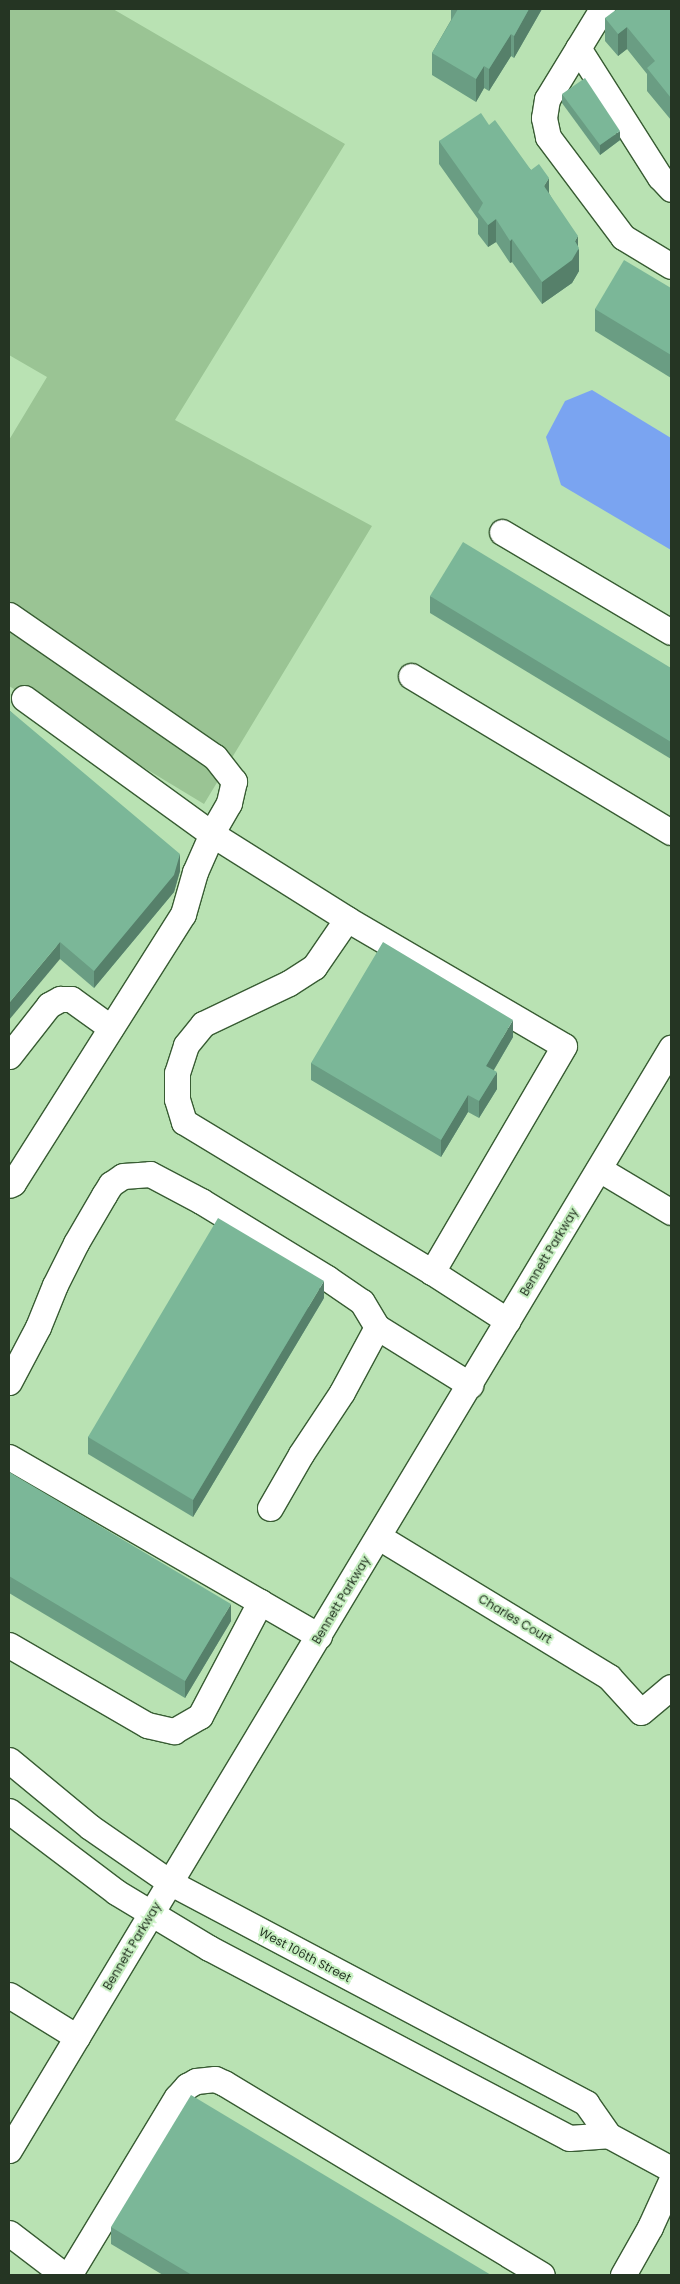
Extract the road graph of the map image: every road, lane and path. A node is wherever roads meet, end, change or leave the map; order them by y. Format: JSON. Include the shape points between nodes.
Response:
{"nodes":[{"id":1,"x":602,"y":9,"type":"edge"},
{"id":2,"x":578,"y":48,"type":"junction"},
{"id":3,"x":671,"y":189,"type":"edge"},
{"id":4,"x":671,"y":266,"type":"edge"},
{"id":5,"x":502,"y":532,"type":"dead end"},
{"id":6,"x":9,"y":615,"type":"edge"},
{"id":7,"x":671,"y":632,"type":"edge"},
{"id":8,"x":411,"y":676,"type":"dead end"},
{"id":9,"x":24,"y":698,"type":"dead end"},
{"id":10,"x":671,"y":832,"type":"edge"},
{"id":11,"x":212,"y":834,"type":"junction"},
{"id":12,"x":347,"y":919,"type":"junction"},
{"id":13,"x":111,"y":1028,"type":"junction"},
{"id":14,"x":671,"y":1048,"type":"edge"},
{"id":15,"x":9,"y":1056,"type":"edge"},
{"id":16,"x":599,"y":1169,"type":"junction"},
{"id":17,"x":9,"y":1185,"type":"edge"},
{"id":18,"x":671,"y":1212,"type":"edge"},
{"id":19,"x":432,"y":1272,"type":"junction"},
{"id":20,"x":508,"y":1321,"type":"junction"},
{"id":21,"x":378,"y":1327,"type":"junction"},
{"id":22,"x":9,"y":1382,"type":"edge"},
{"id":23,"x":470,"y":1385,"type":"junction"},
{"id":24,"x":9,"y":1457,"type":"edge"},
{"id":25,"x":270,"y":1508,"type":"dead end"},
{"id":26,"x":379,"y":1537,"type":"junction"},
{"id":27,"x":260,"y":1602,"type":"junction"},
{"id":28,"x":319,"y":1636,"type":"junction"},
{"id":29,"x":9,"y":1645,"type":"edge"},
{"id":30,"x":671,"y":1687,"type":"edge"},
{"id":31,"x":9,"y":1760,"type":"edge"},
{"id":32,"x":9,"y":1811,"type":"edge"},
{"id":33,"x":171,"y":1883,"type":"junction"},
{"id":34,"x":151,"y":1915,"type":"junction"},
{"id":35,"x":9,"y":1995,"type":"edge"},
{"id":36,"x":77,"y":2037,"type":"junction"},
{"id":37,"x":608,"y":2135,"type":"junction"},
{"id":38,"x":9,"y":2150,"type":"edge"},
{"id":39,"x":671,"y":2168,"type":"edge"},
{"id":40,"x":671,"y":2181,"type":"edge"},
{"id":41,"x":9,"y":2233,"type":"edge"},
{"id":42,"x":64,"y":2275,"type":"edge"},
{"id":43,"x":69,"y":2275,"type":"edge"},
{"id":44,"x":542,"y":2275,"type":"edge"},
{"id":45,"x":623,"y":2275,"type":"edge"}],
"edges":[{"from":1,"to":2,"type":"street"},
{"from":2,"to":3,"type":"street","via":[[660,177]]},
{"from":2,"to":4,"type":"street","via":[[547,99],[544,118],[548,137],[623,237]]},
{"from":5,"to":7,"type":"street"},
{"from":6,"to":11,"type":"street","via":[[215,757],[234,781],[229,803]]},
{"from":8,"to":10,"type":"street"},
{"from":9,"to":11,"type":"street"},
{"from":11,"to":12,"type":"street"},
{"from":11,"to":13,"type":"street","via":[[195,872],[183,914]]},
{"from":12,"to":19,"type":"street","via":[[564,1046]]},
{"from":12,"to":19,"type":"street","via":[[314,967],[289,983],[202,1024],[186,1045],[177,1073],[177,1099],[184,1122]]},
{"from":13,"to":15,"type":"street","via":[[71,999],[60,1000],[49,1006]]},
{"from":13,"to":17,"type":"street"},
{"from":14,"to":16,"type":"street","name":"Bennett Parkway"},
{"from":16,"to":18,"type":"street"},
{"from":16,"to":20,"type":"street","name":"Bennett Parkway"},
{"from":19,"to":20,"type":"street"},
{"from":20,"to":23,"type":"street","name":"Bennett Parkway"},
{"from":21,"to":22,"type":"street","via":[[362,1302],[202,1200],[150,1174],[123,1176],[111,1184],[76,1243]]},
{"from":21,"to":23,"type":"street"},
{"from":21,"to":25,"type":"street"},
{"from":23,"to":26,"type":"street","name":"Bennett Parkway"},
{"from":24,"to":27,"type":"street"},
{"from":26,"to":28,"type":"street","name":"Bennett Parkway"},
{"from":26,"to":30,"type":"street","name":"Charles Court","via":[[610,1677],[641,1712]]},
{"from":27,"to":28,"type":"street"},
{"from":27,"to":29,"type":"street","via":[[200,1716],[174,1732],[147,1725]]},
{"from":28,"to":33,"type":"street","name":"Bennett Parkway"},
{"from":31,"to":33,"type":"street","name":"West 106th Street","via":[[90,1827]]},
{"from":32,"to":34,"type":"street","via":[[76,1864]]},
{"from":33,"to":34,"type":"street","name":"Bennett Parkway"},
{"from":33,"to":37,"type":"street","name":"West 106th Street","via":[[586,2104]]},
{"from":34,"to":36,"type":"street","name":"Bennett Parkway"},
{"from":34,"to":37,"type":"street","via":[[569,2138]]},
{"from":35,"to":36,"type":"street"},
{"from":36,"to":38,"type":"street","name":"Bennett Parkway"},
{"from":37,"to":39,"type":"street","name":"West 106th Street"},
{"from":40,"to":45,"type":"street"},
{"from":41,"to":42,"type":"street"},
{"from":43,"to":44,"type":"street","via":[[177,2097],[186,2086],[204,2080],[224,2083]]}]}
